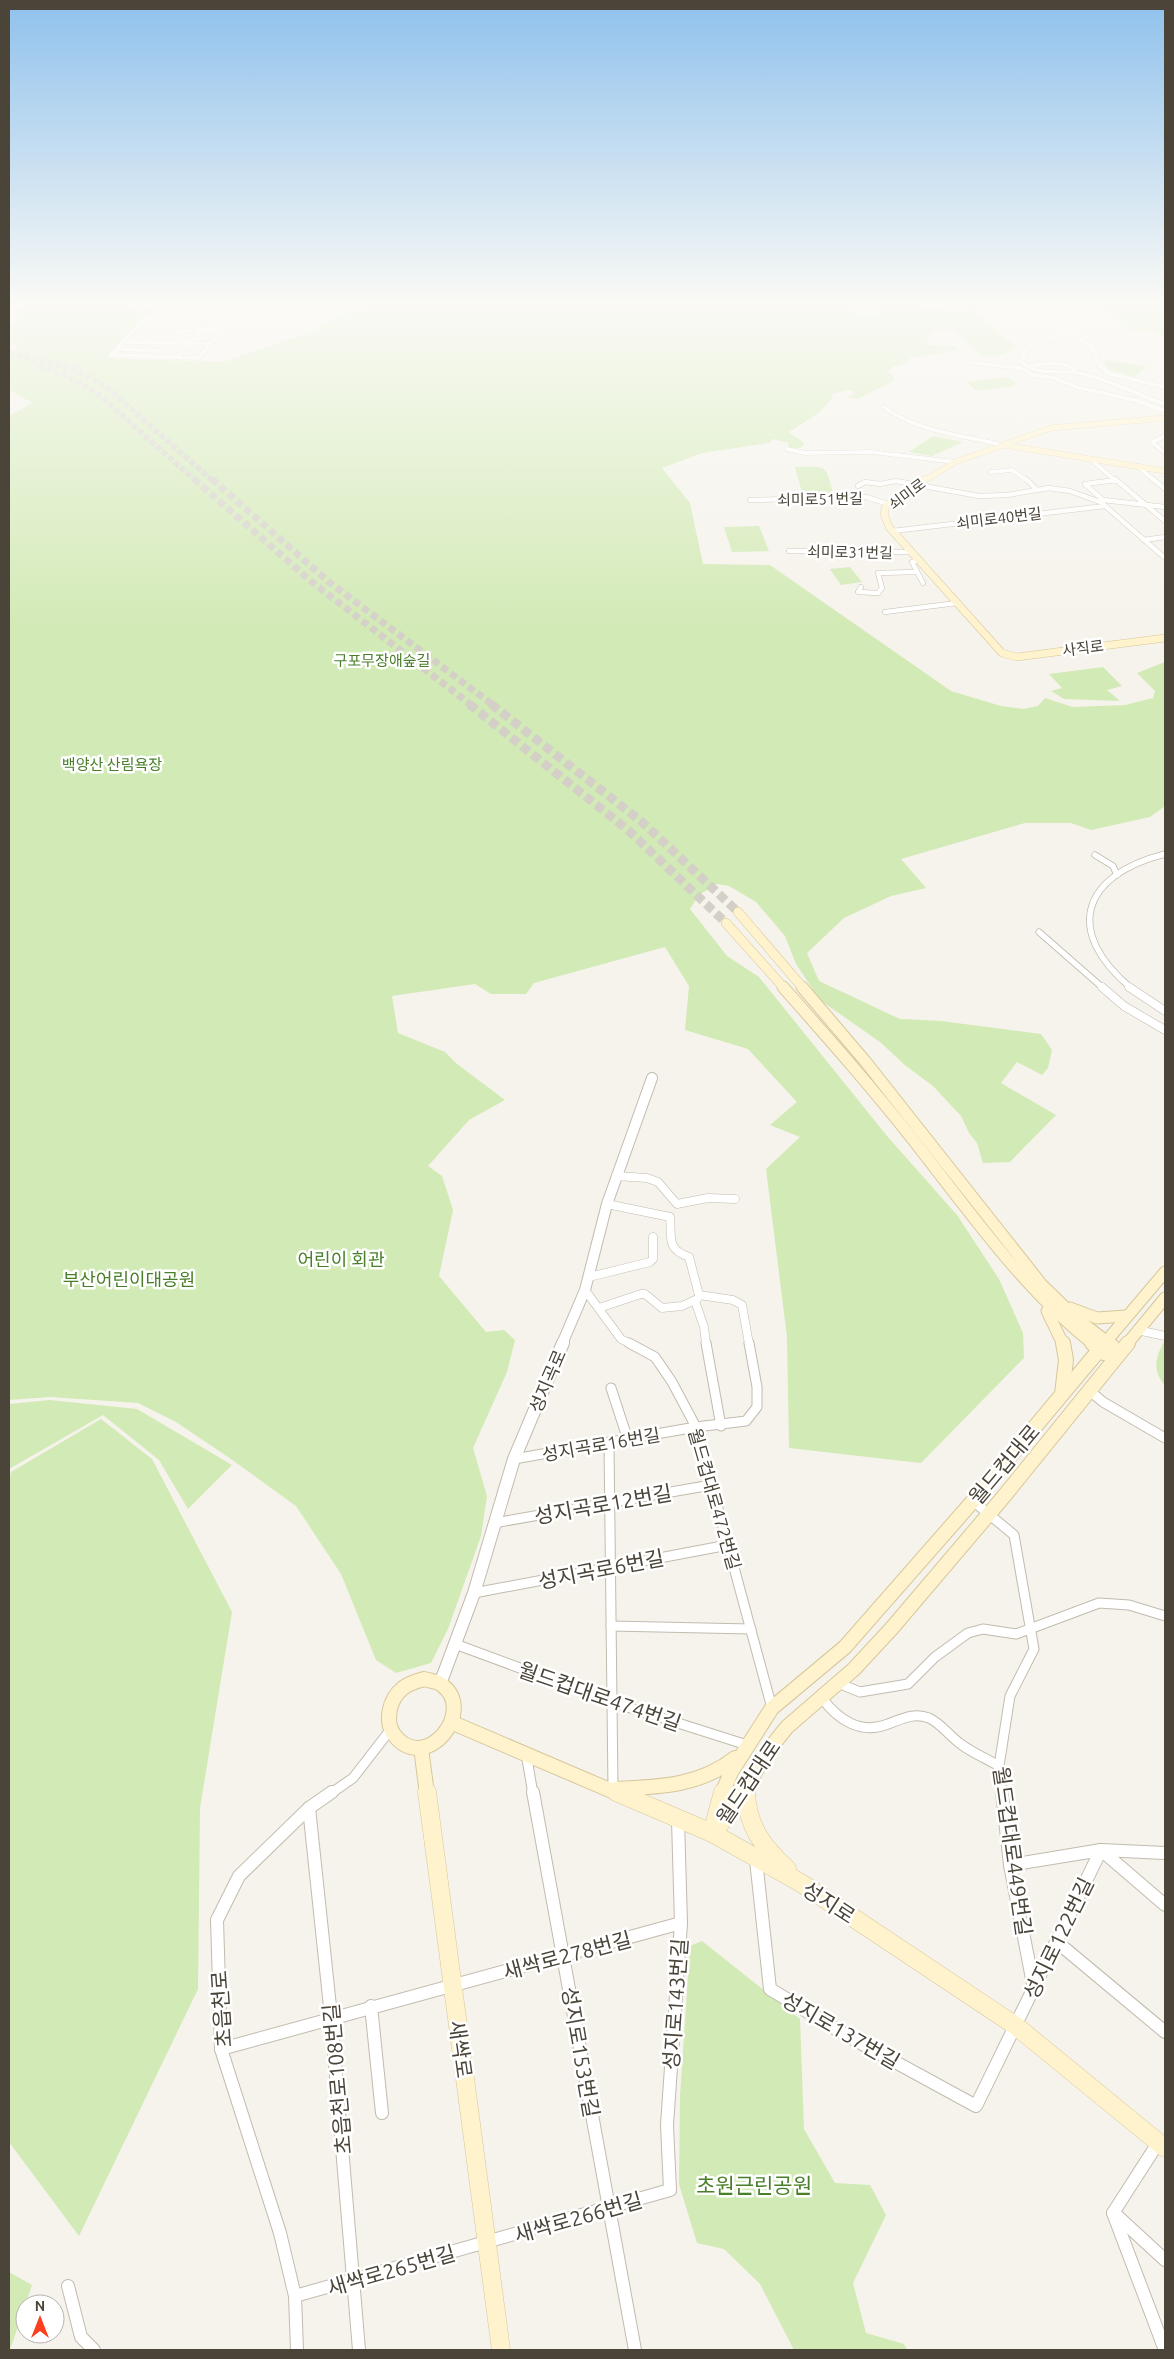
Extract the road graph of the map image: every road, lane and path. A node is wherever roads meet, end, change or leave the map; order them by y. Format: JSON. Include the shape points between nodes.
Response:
{"nodes":[{"id":1,"x":890,"y":412,"type":"edge"},
{"id":2,"x":1165,"y":418,"type":"edge"},
{"id":3,"x":1165,"y":436,"type":"edge"},
{"id":4,"x":1002,"y":445,"type":"junction"},
{"id":5,"x":787,"y":450,"type":"dead end"},
{"id":6,"x":1165,"y":453,"type":"edge"},
{"id":7,"x":1090,"y":459,"type":"junction"},
{"id":8,"x":955,"y":462,"type":"junction"},
{"id":9,"x":1137,"y":466,"type":"junction"},
{"id":10,"x":1165,"y":471,"type":"edge"},
{"id":11,"x":991,"y":472,"type":"dead end"},
{"id":12,"x":1116,"y":480,"type":"junction"},
{"id":13,"x":858,"y":486,"type":"dead end"},
{"id":14,"x":915,"y":486,"type":"junction"},
{"id":15,"x":1165,"y":488,"type":"edge"},
{"id":16,"x":1037,"y":490,"type":"junction"},
{"id":17,"x":750,"y":500,"type":"dead end"},
{"id":18,"x":1101,"y":501,"type":"junction"},
{"id":19,"x":888,"y":504,"type":"junction"},
{"id":20,"x":1145,"y":504,"type":"junction"},
{"id":21,"x":1105,"y":506,"type":"junction"},
{"id":22,"x":1165,"y":507,"type":"edge"},
{"id":23,"x":1165,"y":521,"type":"edge"},
{"id":24,"x":893,"y":531,"type":"junction"},
{"id":25,"x":1165,"y":537,"type":"edge"},
{"id":26,"x":1144,"y":540,"type":"junction"},
{"id":27,"x":789,"y":551,"type":"dead end"},
{"id":28,"x":912,"y":552,"type":"junction"},
{"id":29,"x":1165,"y":558,"type":"edge"},
{"id":30,"x":919,"y":560,"type":"junction"},
{"id":31,"x":916,"y":572,"type":"junction"},
{"id":32,"x":923,"y":583,"type":"dead end"},
{"id":33,"x":861,"y":587,"type":"dead end"},
{"id":34,"x":957,"y":603,"type":"junction"},
{"id":35,"x":885,"y":612,"type":"dead end"},
{"id":36,"x":1165,"y":638,"type":"edge"},
{"id":37,"x":1002,"y":653,"type":"joint"},
{"id":38,"x":1165,"y":854,"type":"edge"},
{"id":39,"x":1095,"y":855,"type":"dead end"},
{"id":40,"x":1117,"y":875,"type":"junction"},
{"id":41,"x":738,"y":912,"type":"tunnel mouth"},
{"id":42,"x":726,"y":923,"type":"tunnel mouth"},
{"id":43,"x":1039,"y":932,"type":"dead end"},
{"id":44,"x":1165,"y":1011,"type":"edge"},
{"id":45,"x":1165,"y":1030,"type":"edge"},
{"id":46,"x":652,"y":1078,"type":"dead end"},
{"id":47,"x":616,"y":1176,"type":"junction"},
{"id":48,"x":736,"y":1199,"type":"dead end"},
{"id":49,"x":607,"y":1204,"type":"junction"},
{"id":50,"x":653,"y":1237,"type":"dead end"},
{"id":51,"x":1165,"y":1272,"type":"edge"},
{"id":52,"x":589,"y":1278,"type":"junction"},
{"id":53,"x":585,"y":1290,"type":"junction"},
{"id":54,"x":1034,"y":1291,"type":"junction"},
{"id":55,"x":1165,"y":1298,"type":"edge"},
{"id":56,"x":698,"y":1299,"type":"junction"},
{"id":57,"x":1060,"y":1303,"type":"junction"},
{"id":58,"x":599,"y":1308,"type":"junction"},
{"id":59,"x":1126,"y":1316,"type":"junction"},
{"id":60,"x":1137,"y":1330,"type":"junction"},
{"id":61,"x":1165,"y":1336,"type":"edge"},
{"id":62,"x":1103,"y":1346,"type":"junction"},
{"id":63,"x":1117,"y":1356,"type":"junction"},
{"id":64,"x":611,"y":1388,"type":"dead end"},
{"id":65,"x":1090,"y":1391,"type":"junction"},
{"id":66,"x":1061,"y":1396,"type":"junction"},
{"id":67,"x":721,"y":1426,"type":"junction"},
{"id":68,"x":696,"y":1427,"type":"junction"},
{"id":69,"x":1165,"y":1438,"type":"edge"},
{"id":70,"x":628,"y":1440,"type":"junction"},
{"id":71,"x":608,"y":1443,"type":"junction"},
{"id":72,"x":514,"y":1459,"type":"junction"},
{"id":73,"x":712,"y":1485,"type":"junction"},
{"id":74,"x":973,"y":1501,"type":"junction"},
{"id":75,"x":610,"y":1503,"type":"junction"},
{"id":76,"x":989,"y":1514,"type":"junction"},
{"id":77,"x":494,"y":1523,"type":"junction"},
{"id":78,"x":728,"y":1546,"type":"junction"},
{"id":79,"x":611,"y":1567,"type":"junction"},
{"id":80,"x":474,"y":1593,"type":"junction"},
{"id":81,"x":1165,"y":1616,"type":"edge"},
{"id":82,"x":611,"y":1626,"type":"junction"},
{"id":83,"x":751,"y":1629,"type":"junction"},
{"id":84,"x":1031,"y":1630,"type":"junction"},
{"id":85,"x":455,"y":1644,"type":"junction"},
{"id":86,"x":838,"y":1683,"type":"junction"},
{"id":87,"x":440,"y":1684,"type":"junction"},
{"id":88,"x":822,"y":1698,"type":"junction"},
{"id":89,"x":612,"y":1702,"type":"junction"},
{"id":90,"x":772,"y":1708,"type":"junction"},
{"id":91,"x":453,"y":1723,"type":"junction"},
{"id":92,"x":391,"y":1729,"type":"junction"},
{"id":93,"x":745,"y":1747,"type":"junction"},
{"id":94,"x":421,"y":1748,"type":"junction"},
{"id":95,"x":526,"y":1753,"type":"junction"},
{"id":96,"x":999,"y":1766,"type":"junction"},
{"id":97,"x":746,"y":1788,"type":"junction"},
{"id":98,"x":614,"y":1790,"type":"junction"},
{"id":99,"x":310,"y":1808,"type":"junction"},
{"id":100,"x":678,"y":1818,"type":"junction"},
{"id":101,"x":712,"y":1833,"type":"junction"},
{"id":102,"x":1101,"y":1850,"type":"junction"},
{"id":103,"x":1165,"y":1853,"type":"edge"},
{"id":104,"x":756,"y":1856,"type":"junction"},
{"id":105,"x":1010,"y":1865,"type":"junction"},
{"id":106,"x":800,"y":1882,"type":"junction"},
{"id":107,"x":1165,"y":1906,"type":"edge"},
{"id":108,"x":681,"y":1923,"type":"junction"},
{"id":109,"x":1057,"y":1942,"type":"junction"},
{"id":110,"x":563,"y":1957,"type":"junction"},
{"id":111,"x":452,"y":1986,"type":"junction"},
{"id":112,"x":1034,"y":1988,"type":"junction"},
{"id":113,"x":371,"y":2006,"type":"junction"},
{"id":114,"x":332,"y":2016,"type":"junction"},
{"id":115,"x":1016,"y":2026,"type":"junction"},
{"id":116,"x":1165,"y":2032,"type":"edge"},
{"id":117,"x":222,"y":2049,"type":"junction"},
{"id":118,"x":976,"y":2106,"type":"joint"},
{"id":119,"x":382,"y":2112,"type":"dead end"},
{"id":120,"x":1163,"y":2145,"type":"edge"},
{"id":121,"x":670,"y":2190,"type":"joint"},
{"id":122,"x":609,"y":2208,"type":"junction"},
{"id":123,"x":1113,"y":2212,"type":"junction"},
{"id":124,"x":486,"y":2243,"type":"junction"},
{"id":125,"x":1165,"y":2260,"type":"edge"},
{"id":126,"x":354,"y":2281,"type":"junction"},
{"id":127,"x":68,"y":2286,"type":"dead end"},
{"id":128,"x":295,"y":2296,"type":"junction"},
{"id":129,"x":94,"y":2350,"type":"edge"},
{"id":130,"x":297,"y":2350,"type":"edge"},
{"id":131,"x":360,"y":2350,"type":"edge"},
{"id":132,"x":501,"y":2350,"type":"edge"},
{"id":133,"x":636,"y":2350,"type":"edge"},
{"id":134,"x":1165,"y":2350,"type":"edge"}],
"edges":[{"from":1,"to":4,"type":"street","via":[[908,421]]},
{"from":2,"to":4,"type":"main road","name":"쇠미로","via":[[1064,426]]},
{"from":3,"to":6,"type":"street","via":[[1152,442]]},
{"from":4,"to":7,"type":"main road"},
{"from":4,"to":8,"type":"main road","name":"쇠미로"},
{"from":5,"to":8,"type":"street","via":[[822,455],[858,451]]},
{"from":7,"to":9,"type":"main road"},
{"from":7,"to":12,"type":"street"},
{"from":8,"to":14,"type":"main road","name":"쇠미로"},
{"from":9,"to":10,"type":"main road"},
{"from":9,"to":15,"type":"street"},
{"from":11,"to":16,"type":"street","via":[[1017,470]]},
{"from":12,"to":18,"type":"street","via":[[1085,484]]},
{"from":12,"to":20,"type":"street"},
{"from":13,"to":14,"type":"street","via":[[864,482],[896,481]]},
{"from":14,"to":16,"type":"street","via":[[979,496]]},
{"from":14,"to":19,"type":"main road","name":"쇠미로"},
{"from":16,"to":18,"type":"street","via":[[1060,489]]},
{"from":17,"to":19,"type":"street","name":"쇠미로51번길","via":[[866,497]]},
{"from":18,"to":20,"type":"street"},
{"from":18,"to":21,"type":"street"},
{"from":19,"to":24,"type":"main road","name":"쇠미로","via":[[884,514]]},
{"from":20,"to":22,"type":"street"},
{"from":20,"to":23,"type":"street"},
{"from":21,"to":24,"type":"street","name":"쇠미로40번길"},
{"from":21,"to":26,"type":"street"},
{"from":24,"to":28,"type":"main road","name":"쇠미로"},
{"from":25,"to":26,"type":"street"},
{"from":26,"to":29,"type":"street"},
{"from":27,"to":28,"type":"street","name":"쇠미로31번길"},
{"from":28,"to":30,"type":"main road","name":"쇠미로"},
{"from":30,"to":31,"type":"street","via":[[912,562]]},
{"from":30,"to":34,"type":"main road","name":"쇠미로"},
{"from":31,"to":32,"type":"street"},
{"from":31,"to":33,"type":"street","via":[[878,573],[881,590],[873,594],[861,593],[858,589]]},
{"from":34,"to":35,"type":"street"},
{"from":34,"to":37,"type":"main road","name":"쇠미로"},
{"from":36,"to":37,"type":"main road","name":"사직로","via":[[1017,657]]},
{"from":38,"to":40,"type":"street","via":[[1137,863]]},
{"from":39,"to":40,"type":"street","via":[[1113,866]]},
{"from":40,"to":44,"type":"street","via":[[1099,890],[1091,908],[1091,939],[1102,960],[1118,979]]},
{"from":41,"to":57,"type":"main road","via":[[865,1061],[1042,1285]]},
{"from":42,"to":54,"type":"main road","via":[[852,1063]]},
{"from":43,"to":45,"type":"street","via":[[1124,1006]]},
{"from":46,"to":47,"type":"street","name":"성지곡로"},
{"from":47,"to":48,"type":"street","via":[[655,1180],[663,1185],[677,1204],[708,1198]]},
{"from":47,"to":49,"type":"street","name":"성지곡로"},
{"from":49,"to":52,"type":"street","name":"성지곡로"},
{"from":49,"to":56,"type":"street","via":[[670,1218],[672,1248],[690,1257]]},
{"from":50,"to":52,"type":"street","via":[[653,1259],[650,1262]]},
{"from":51,"to":59,"type":"main road","name":"월드컵대로"},
{"from":52,"to":53,"type":"street","name":"성지곡로"},
{"from":53,"to":58,"type":"street","name":"월드컵대로472번길"},
{"from":53,"to":72,"type":"street","name":"성지곡로"},
{"from":54,"to":62,"type":"main road","via":[[1069,1325]]},
{"from":54,"to":66,"type":"main road","via":[[1066,1347],[1067,1368]]},
{"from":55,"to":60,"type":"main road","name":"월드컵대로"},
{"from":56,"to":58,"type":"street","via":[[662,1308],[645,1294],[640,1294]]},
{"from":56,"to":67,"type":"street"},
{"from":56,"to":67,"type":"street","name":"성지곡로16번길","via":[[736,1300],[742,1305],[757,1387],[757,1407],[746,1421]]},
{"from":57,"to":59,"type":"main road","via":[[1097,1318]]},
{"from":57,"to":62,"type":"main road"},
{"from":58,"to":68,"type":"street","name":"월드컵대로472번길","via":[[621,1339],[655,1357]]},
{"from":59,"to":62,"type":"main road","name":"월드컵대로"},
{"from":60,"to":61,"type":"street"},
{"from":60,"to":63,"type":"main road","name":"월드컵대로"},
{"from":62,"to":63,"type":"main road"},
{"from":62,"to":66,"type":"main road","name":"월드컵대로"},
{"from":63,"to":65,"type":"main road","name":"월드컵대로"},
{"from":64,"to":70,"type":"street"},
{"from":65,"to":69,"type":"street"},
{"from":65,"to":76,"type":"main road","name":"월드컵대로"},
{"from":66,"to":74,"type":"main road","name":"월드컵대로"},
{"from":67,"to":68,"type":"street","name":"성지곡로16번길"},
{"from":68,"to":70,"type":"street","name":"성지곡로16번길"},
{"from":68,"to":73,"type":"street","name":"월드컵대로472번길"},
{"from":70,"to":71,"type":"street","name":"성지곡로16번길"},
{"from":71,"to":72,"type":"street","name":"성지곡로16번길"},
{"from":71,"to":75,"type":"street"},
{"from":72,"to":77,"type":"street","name":"성지곡로"},
{"from":73,"to":75,"type":"street","name":"성지곡로12번길"},
{"from":73,"to":78,"type":"street","name":"월드컵대로472번길"},
{"from":74,"to":76,"type":"street","name":"월드컵대로449번길"},
{"from":74,"to":90,"type":"main road","name":"월드컵대로","via":[[845,1647]]},
{"from":75,"to":77,"type":"street","name":"성지곡로12번길"},
{"from":75,"to":79,"type":"street"},
{"from":76,"to":84,"type":"street","name":"월드컵대로449번길","via":[[1014,1535]]},
{"from":76,"to":86,"type":"main road","name":"월드컵대로","via":[[862,1662]]},
{"from":77,"to":80,"type":"street","name":"성지곡로"},
{"from":78,"to":79,"type":"street","name":"성지곡로6번길"},
{"from":78,"to":83,"type":"street","name":"월드컵대로472번길"},
{"from":79,"to":80,"type":"street","name":"성지곡로6번길"},
{"from":79,"to":82,"type":"street"},
{"from":80,"to":85,"type":"street","name":"성지곡로"},
{"from":81,"to":84,"type":"street","via":[[1129,1605],[1099,1603]]},
{"from":82,"to":83,"type":"street"},
{"from":82,"to":89,"type":"street"},
{"from":83,"to":90,"type":"street","name":"월드컵대로472번길"},
{"from":84,"to":86,"type":"street","via":[[1016,1634],[983,1629],[968,1633],[935,1657],[908,1684],[860,1692]]},
{"from":84,"to":96,"type":"street","name":"월드컵대로449번길","via":[[1034,1649],[1010,1696]]},
{"from":85,"to":87,"type":"street","name":"성지곡로"},
{"from":85,"to":89,"type":"street","name":"월드컵대로474번길"},
{"from":86,"to":88,"type":"main road","name":"월드컵대로"},
{"from":87,"to":91,"type":"main road","via":[[447,1689],[454,1704]]},
{"from":87,"to":92,"type":"main road","via":[[424,1679],[407,1684],[400,1690],[390,1705]]},
{"from":88,"to":96,"type":"street","via":[[830,1710],[845,1721],[870,1730],[888,1725],[902,1716],[922,1716],[938,1722],[961,1744]]},
{"from":88,"to":97,"type":"main road","name":"월드컵대로","via":[[786,1728]]},
{"from":89,"to":93,"type":"street","name":"월드컵대로474번길"},
{"from":89,"to":98,"type":"street"},
{"from":90,"to":93,"type":"main road","name":"월드컵대로"},
{"from":91,"to":94,"type":"main road","via":[[440,1740]]},
{"from":91,"to":95,"type":"main road","name":"성지로"},
{"from":92,"to":94,"type":"main road","via":[[403,1743]]},
{"from":92,"to":99,"type":"street","name":"초읍천로","via":[[353,1778]]},
{"from":93,"to":98,"type":"main road","via":[[725,1768],[707,1777],[668,1786]]},
{"from":93,"to":101,"type":"main road","name":"월드컵대로","via":[[718,1804]]},
{"from":94,"to":111,"type":"main road","name":"새싹로"},
{"from":95,"to":98,"type":"main road","name":"성지로"},
{"from":95,"to":110,"type":"street","name":"성지로153번길"},
{"from":96,"to":105,"type":"street","name":"월드컵대로449번길"},
{"from":97,"to":101,"type":"main road","name":"월드컵대로","via":[[732,1811]]},
{"from":97,"to":106,"type":"main road","via":[[748,1819],[756,1835]]},
{"from":98,"to":100,"type":"main road","name":"성지로"},
{"from":99,"to":114,"type":"street","name":"초읍천로108번길"},
{"from":99,"to":117,"type":"street","name":"초읍천로","via":[[239,1876],[217,1920]]},
{"from":100,"to":101,"type":"main road","name":"성지로"},
{"from":100,"to":108,"type":"street","name":"성지로143번길"},
{"from":101,"to":104,"type":"main road","name":"성지로"},
{"from":102,"to":103,"type":"street"},
{"from":102,"to":105,"type":"street"},
{"from":102,"to":107,"type":"street"},
{"from":102,"to":109,"type":"street","name":"성지로122번길"},
{"from":104,"to":106,"type":"main road","name":"성지로"},
{"from":104,"to":118,"type":"street","name":"성지로137번길","via":[[770,1989],[844,2034]]},
{"from":105,"to":112,"type":"street","name":"월드컵대로449번길"},
{"from":106,"to":115,"type":"main road","name":"성지로"},
{"from":108,"to":110,"type":"street","name":"새싹로278번길"},
{"from":108,"to":121,"type":"street","name":"성지로143번길","via":[[667,2125]]},
{"from":109,"to":112,"type":"street","name":"성지로122번길"},
{"from":109,"to":116,"type":"street"},
{"from":110,"to":111,"type":"street","name":"새싹로278번길"},
{"from":110,"to":122,"type":"street","name":"성지로153번길"},
{"from":111,"to":113,"type":"street","name":"새싹로278번길"},
{"from":111,"to":124,"type":"main road","name":"새싹로"},
{"from":112,"to":115,"type":"street","name":"성지로122번길"},
{"from":113,"to":114,"type":"street","name":"새싹로278번길"},
{"from":113,"to":119,"type":"street"},
{"from":114,"to":117,"type":"street","name":"새싹로278번길"},
{"from":114,"to":126,"type":"street","name":"초읍천로108번길"},
{"from":115,"to":118,"type":"street","name":"성지로122번길"},
{"from":115,"to":120,"type":"main road","name":"성지로"},
{"from":117,"to":128,"type":"street","name":"초읍천로","via":[[280,2233]]},
{"from":120,"to":123,"type":"street"},
{"from":121,"to":122,"type":"street","name":"새싹로266번길"},
{"from":122,"to":124,"type":"street","name":"새싹로266번길"},
{"from":122,"to":133,"type":"street","name":"성지로153번길"},
{"from":123,"to":125,"type":"street"},
{"from":123,"to":134,"type":"street"},
{"from":124,"to":126,"type":"street","name":"새싹로265번길"},
{"from":124,"to":132,"type":"main road","name":"새싹로"},
{"from":126,"to":128,"type":"street","name":"새싹로265번길"},
{"from":126,"to":131,"type":"street","name":"초읍천로108번길"},
{"from":127,"to":129,"type":"street","via":[[80,2336]]},
{"from":128,"to":130,"type":"street","name":"초읍천로"}]}
